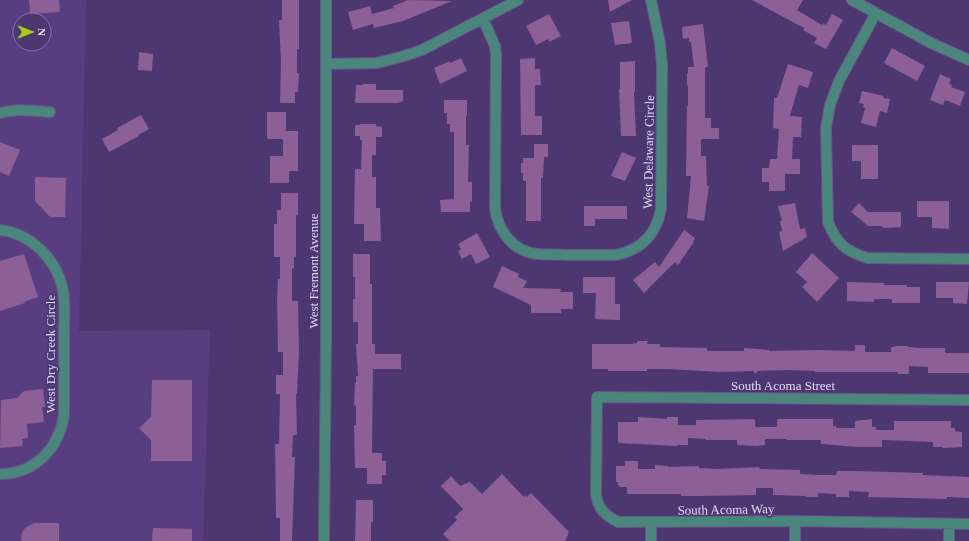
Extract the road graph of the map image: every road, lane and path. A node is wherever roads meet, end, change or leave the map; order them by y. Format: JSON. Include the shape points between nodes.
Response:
{"nodes":[{"id":1,"x":326,"y":0,"type":"edge"},
{"id":2,"x":518,"y":0,"type":"edge"},
{"id":3,"x":651,"y":0,"type":"edge"},
{"id":4,"x":852,"y":0,"type":"edge"},
{"id":5,"x":876,"y":13,"type":"junction"},
{"id":6,"x":483,"y":18,"type":"junction"},
{"id":7,"x":969,"y":60,"type":"edge"},
{"id":8,"x":326,"y":64,"type":"junction"},
{"id":9,"x":0,"y":112,"type":"edge"},
{"id":10,"x":50,"y":112,"type":"dead end"},
{"id":11,"x":0,"y":230,"type":"edge"},
{"id":12,"x":969,"y":259,"type":"edge"},
{"id":13,"x":597,"y":397,"type":"joint"},
{"id":14,"x":969,"y":400,"type":"edge"},
{"id":15,"x":0,"y":474,"type":"edge"},
{"id":16,"x":795,"y":521,"type":"junction"},
{"id":17,"x":651,"y":523,"type":"junction"},
{"id":18,"x":949,"y":524,"type":"junction"},
{"id":19,"x":969,"y":524,"type":"edge"},
{"id":20,"x":324,"y":541,"type":"edge"},
{"id":21,"x":650,"y":541,"type":"edge"},
{"id":22,"x":795,"y":541,"type":"edge"},
{"id":23,"x":949,"y":541,"type":"edge"}],
"edges":[{"from":1,"to":8,"type":"street","name":"West Fremont Avenue"},
{"from":2,"to":6,"type":"street"},
{"from":3,"to":6,"type":"street","name":"West Delaware Circle","via":[[662,66],[661,208],[659,219],[646,240],[627,253],[616,255],[536,254],[514,245],[501,231],[495,208],[496,54]]},
{"from":4,"to":5,"type":"street"},
{"from":5,"to":7,"type":"street"},
{"from":5,"to":12,"type":"street","via":[[839,81],[830,106],[826,128],[828,222],[840,244],[854,254],[868,258]]},
{"from":6,"to":8,"type":"street","via":[[422,50],[404,56],[377,62]]},
{"from":8,"to":20,"type":"street","name":"West Fremont Avenue"},
{"from":9,"to":10,"type":"street"},
{"from":11,"to":15,"type":"street","name":"West Dry Creek Circle","via":[[34,243],[53,264],[59,276],[63,290],[64,415],[60,434],[38,462],[18,472]]},
{"from":13,"to":14,"type":"street","name":"South Acoma Street"},
{"from":13,"to":17,"type":"street","name":"South Acoma Way","via":[[597,502],[606,516],[618,522]]},
{"from":16,"to":17,"type":"street","name":"South Acoma Way"},
{"from":16,"to":18,"type":"street","name":"South Acoma Way"},
{"from":16,"to":22,"type":"street"},
{"from":17,"to":21,"type":"street"},
{"from":18,"to":19,"type":"street","name":"South Acoma Way"},
{"from":18,"to":23,"type":"street"}]}
